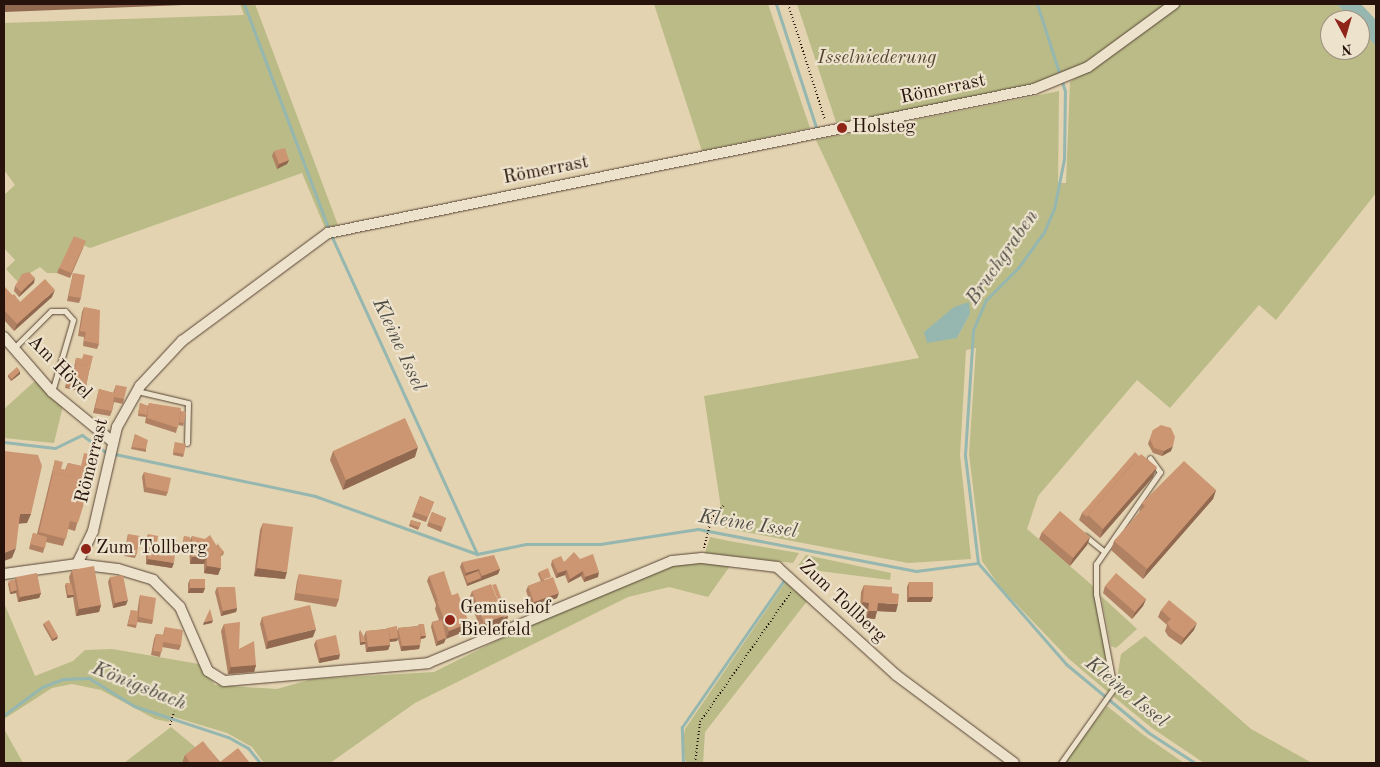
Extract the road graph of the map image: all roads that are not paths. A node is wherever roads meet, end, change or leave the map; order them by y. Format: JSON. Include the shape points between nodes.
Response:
{"nodes":[{"id":1,"x":1174,"y":4,"type":"edge"},
{"id":2,"x":4,"y":338,"type":"edge"},
{"id":3,"x":13,"y":348,"type":"junction"},
{"id":4,"x":136,"y":391,"type":"junction"},
{"id":5,"x":52,"y":392,"type":"junction"},
{"id":6,"x":187,"y":443,"type":"edge"},
{"id":7,"x":112,"y":450,"type":"junction"},
{"id":8,"x":1150,"y":458,"type":"dead end"},
{"id":9,"x":1079,"y":531,"type":"edge"},
{"id":10,"x":1102,"y":550,"type":"junction"},
{"id":11,"x":77,"y":564,"type":"junction"},
{"id":12,"x":4,"y":574,"type":"edge"},
{"id":13,"x":1014,"y":763,"type":"edge"},
{"id":14,"x":1061,"y":763,"type":"edge"}],
"edges":[{"from":1,"to":4,"type":"street","name":"Römerrast","via":[[1073,75],[1056,82],[328,233],[182,341]]},
{"from":2,"to":3,"type":"street","name":"Am Hövel"},
{"from":3,"to":5,"type":"street","name":"Am Hövel"},
{"from":3,"to":5,"type":"lane","via":[[51,311],[65,311],[74,320]]},
{"from":4,"to":6,"type":"lane","via":[[188,403]]},
{"from":4,"to":7,"type":"street","name":"Römerrast"},
{"from":5,"to":7,"type":"street","name":"Am Hövel"},
{"from":7,"to":11,"type":"street","name":"Römerrast","via":[[94,531]]},
{"from":8,"to":10,"type":"lane","via":[[1160,472]]},
{"from":9,"to":10,"type":"lane"},
{"from":10,"to":14,"type":"lane","via":[[1095,579],[1115,675],[1108,699]]},
{"from":11,"to":12,"type":"street","name":"Zum Tollberg"},
{"from":11,"to":13,"type":"street","name":"Zum Tollberg","via":[[118,569],[153,580],[168,592],[190,626],[208,671],[224,681],[428,664],[672,560],[702,558],[777,567],[798,582],[896,675]]}]}
